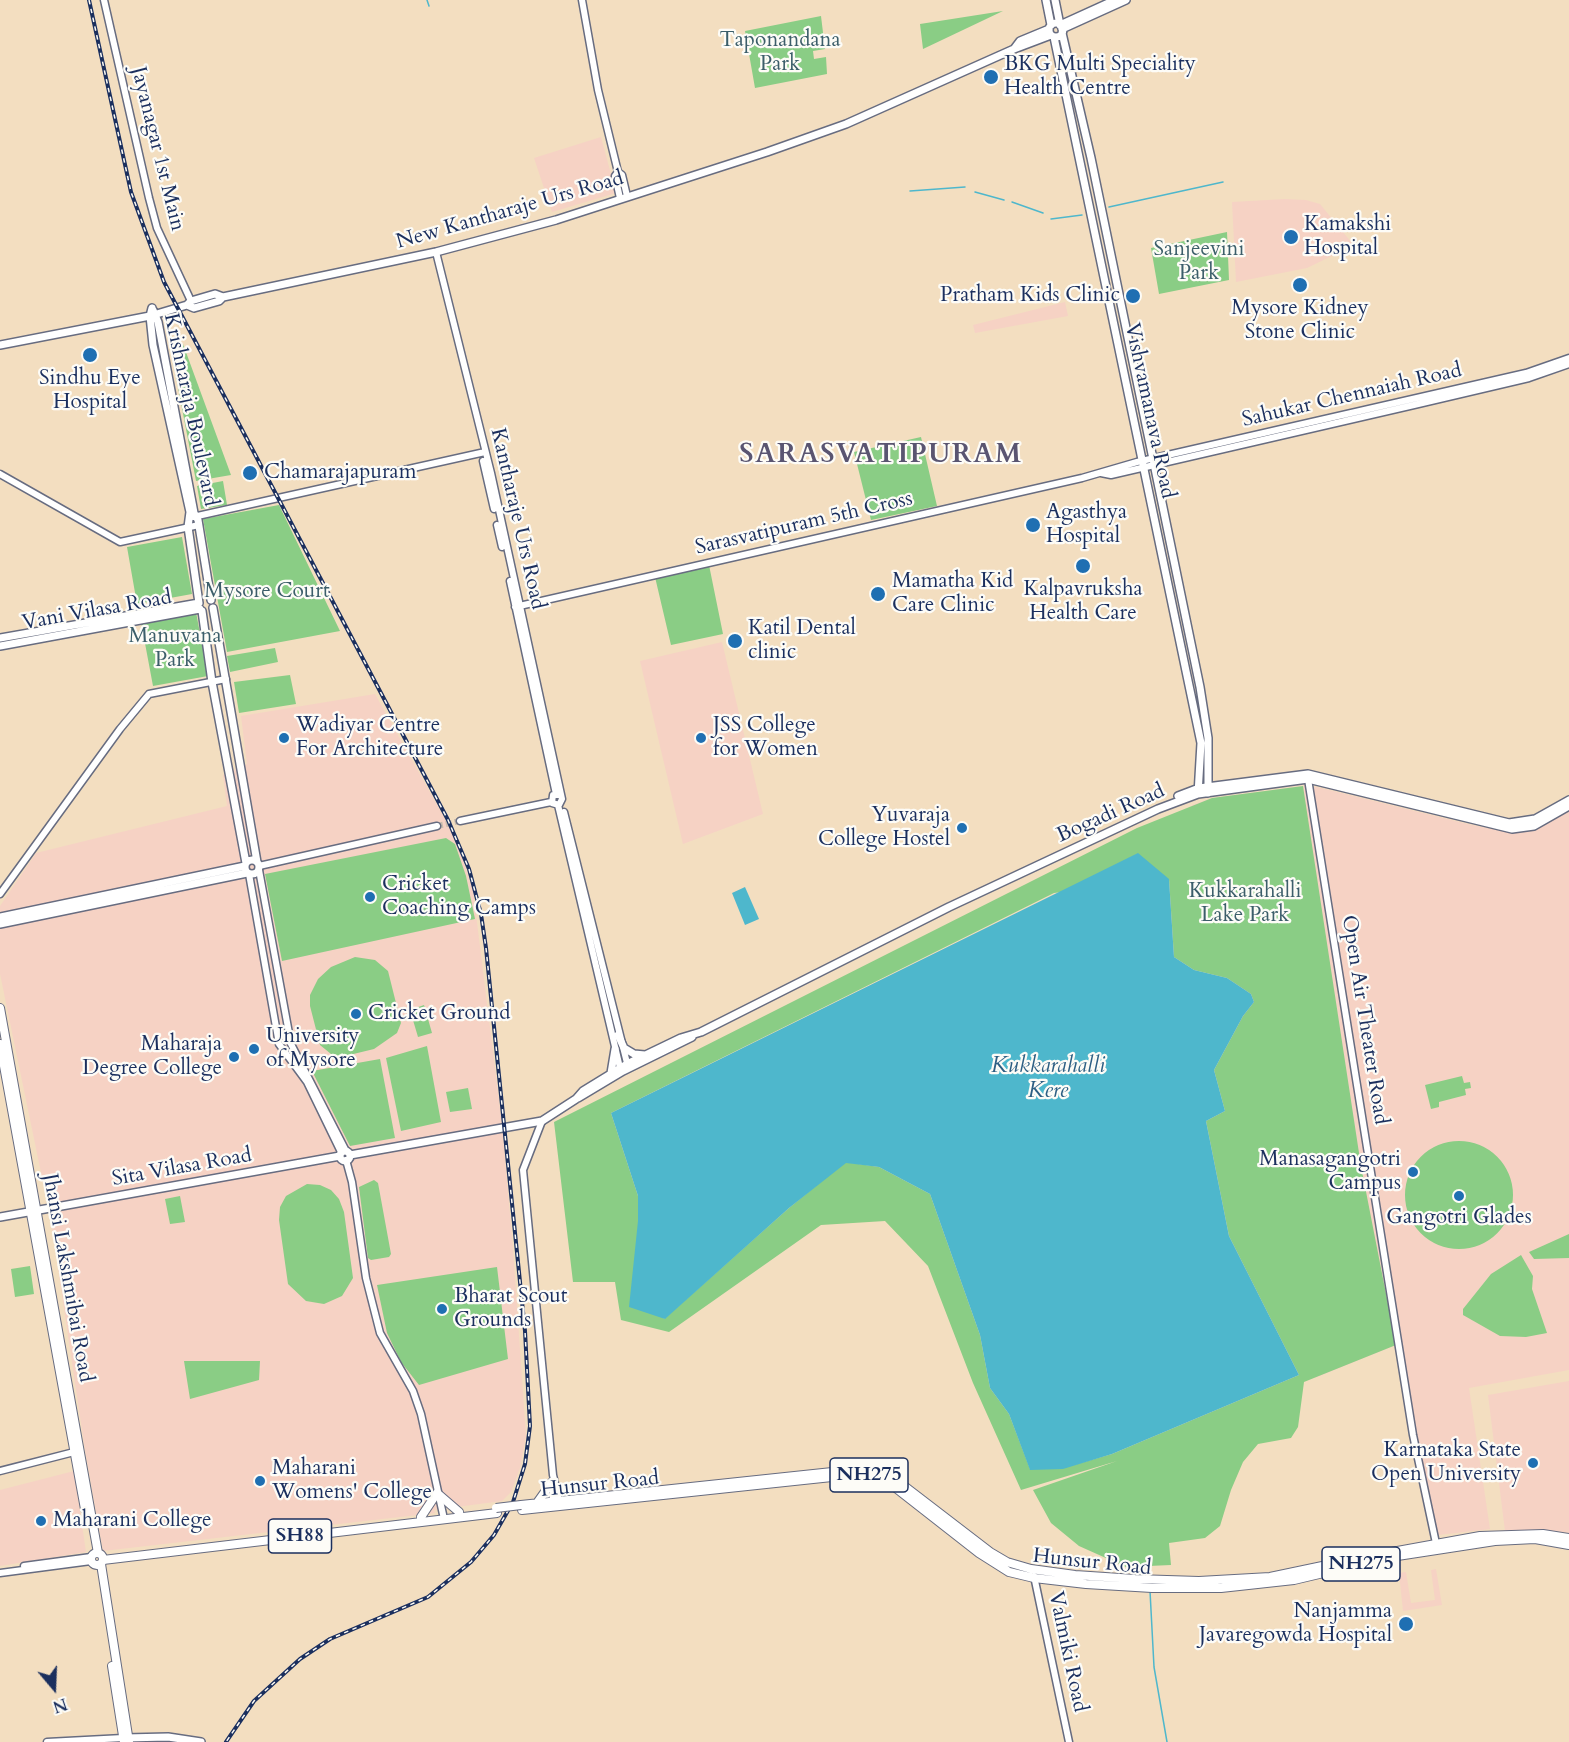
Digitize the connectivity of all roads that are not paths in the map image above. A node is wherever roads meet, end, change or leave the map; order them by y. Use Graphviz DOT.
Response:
graph roads {
  1 [pos="104,0"];
  2 [pos="582,0"];
  3 [pos="1046,0"];
  4 [pos="1054,0"];
  5 [pos="1115,0"];
  6 [pos="1126,0"];
  7 [pos="1056,31"];
  8 [pos="623,197"];
  9 [pos="434,253"];
  10 [pos="189,303"];
  11 [pos="153,315"];
  12 [pos="0,345"];
  13 [pos="1569,358"];
  14 [pos="1569,364"];
  15 [pos="484,452"];
  16 [pos="1154,462"];
  17 [pos="1142,465"];
  18 [pos="0,474"];
  19 [pos="192,517"];
  20 [pos="199,525"];
  21 [pos="188,527"];
  22 [pos="212,604"];
  23 [pos="518,607"];
  24 [pos="201,608"];
  25 [pos="0,638"];
  26 [pos="0,646"];
  27 [pos="226,679"];
  28 [pos="212,682"];
  29 [pos="1308,779"];
  30 [pos="1208,790"];
  31 [pos="1198,791"];
  32 [pos="557,800"];
  33 [pos="1569,800"];
  34 [pos="1569,806"];
  35 [pos="460,821"];
  36 [pos="437,826"];
  37 [pos="258,866"];
  38 [pos="247,869"];
  39 [pos="0,894"];
  40 [pos="0,917"];
  41 [pos="0,924"];
  42 [pos="600,971"];
  43 [pos="0,1008"];
  44 [pos="618,1035"];
  45 [pos="694,1035"];
  46 [pos="0,1044"];
  47 [pos="615,1049"];
  48 [pos="645,1055"];
  49 [pos="624,1068"];
  50 [pos="611,1073"];
  51 [pos="576,1099"];
  52 [pos="542,1121"];
  53 [pos="345,1155"];
  54 [pos="34,1211"];
  55 [pos="0,1217"];
  56 [pos="76,1452"];
  57 [pos="0,1471"];
  58 [pos="552,1478"];
  59 [pos="437,1493"];
  60 [pos="536,1504"];
  61 [pos="557,1504"];
  62 [pos="521,1508"];
  63 [pos="496,1510"];
  64 [pos="459,1512"];
  65 [pos="443,1516"];
  66 [pos="421,1517"];
  67 [pos="1569,1538"];
  68 [pos="1569,1545"];
  69 [pos="1437,1546"];
  70 [pos="97,1559"];
  71 [pos="0,1571"];
  72 [pos="1034,1573"];
  73 [pos="126,1740"];
  74 [pos="47,1742"];
  75 [pos="201,1742"];
  76 [pos="1069,1742"];
  1 -- 10 [label="street, Jayanagar 1st Main"];
  2 -- 8 [label="street"];
  3 -- 7 [label="main road, Vishvamanava Road"];
  4 -- 7 [label="main road, Vishvamanava Road"];
  5 -- 7 [label="main road, New Kantharaje Urs Road"];
  6 -- 7 [label="main road, New Kantharaje Urs Road"];
  7 -- 8 [label="main road, New Kantharaje Urs Road"];
  7 -- 16 [label="main road, Vishvamanava Road"];
  7 -- 17 [label="main road, Vishvamanava Road"];
  8 -- 9 [label="main road, New Kantharaje Urs Road"];
  9 -- 10 [label="main road, New Kantharaje Urs Road"];
  9 -- 15 [label="street, Kantharaje Urs Road"];
  10 -- 11 [label="main road, New Kantharaje Urs Road"];
  11 -- 12 [label="main road, New Kantharaje Urs Road"];
  11 -- 19 [label="main road, Krishnaraja Boulevard"];
  13 -- 16 [label="street, Sahukar Chennaiah Road"];
  14 -- 16 [label="street, Sahukar Chennaiah Road"];
  15 -- 19 [label="street"];
  15 -- 23 [label="street, Kantharaje Urs Road"];
  16 -- 17 [label="street, Sahukar Chennaiah Road"];
  16 -- 30 [label="main road, Vishvamanava Road"];
  17 -- 23 [label="street, Sarasvatipuram 5th Cross"];
  17 -- 31 [label="main road, Vishvamanava Road"];
  18 -- 21 [label="street"];
  19 -- 20 [label="main road, Krishnaraja Boulevard"];
  19 -- 21 [label="main road, Krishnaraja Boulevard"];
  20 -- 21 [label="street"];
  20 -- 22 [label="main road, Krishnaraja Boulevard"];
  21 -- 24 [label="main road, Krishnaraja Boulevard"];
  22 -- 24 [label="main road"];
  22 -- 24 [label="main road"];
  22 -- 27 [label="main road, Krishnaraja Boulevard"];
  23 -- 32 [label="street, Kantharaje Urs Road"];
  24 -- 25 [label="main road, Vani Vilasa Road"];
  24 -- 26 [label="main road, Vani Vilasa Road"];
  24 -- 28 [label="main road, Krishnaraja Boulevard"];
  27 -- 28 [label="street"];
  27 -- 37 [label="main road, Krishnaraja Boulevard"];
  28 -- 38 [label="main road, Krishnaraja Boulevard"];
  28 -- 39 [label="street"];
  29 -- 30 [label="main road, Bogadi Road"];
  29 -- 34 [label="main road, Bogadi Road"];
  29 -- 69 [label="street, Open Air Theater Road"];
  30 -- 31 [label="main road, Bogadi Road"];
  30 -- 33 [label="main road"];
  31 -- 45 [label="main road, Bogadi Road"];
  32 -- 35 [label="street"];
  32 -- 42 [label="street, Kantharaje Urs Road"];
  36 -- 37 [label="street"];
  37 -- 38 [label="main road"];
  37 -- 38 [label="main road"];
  37 -- 53 [label="street, Krishnaraja Boulevard"];
  38 -- 40 [label="main road"];
  38 -- 41 [label="main road"];
  38 -- 53 [label="street, Krishnaraja Boulevard"];
  42 -- 44 [label="street, Kantharaje Urs Road"];
  42 -- 47 [label="street, Kantharaje Urs Road"];
  43 -- 54 [label="main road, Jhansi Lakshmibai Road"];
  44 -- 48 [label="main road"];
  44 -- 49 [label="street, Kantharaje Urs Road"];
  45 -- 48 [label="main road, Bogadi Road"];
  45 -- 49 [label="main road, Bogadi Road"];
  46 -- 54 [label="main road, Jhansi Lakshmibai Road"];
  47 -- 49 [label="street, Kantharaje Urs Road"];
  47 -- 50 [label="main road"];
  48 -- 49 [label="main road, Bogadi Road"];
  49 -- 50 [label="main road, Bogadi Road"];
  49 -- 51 [label="main road, Bogadi Road"];
  50 -- 51 [label="main road, Bogadi Road"];
  51 -- 52 [label="main road, Bogadi Road"];
  52 -- 53 [label="main road, Sita Vilasa Road"];
  52 -- 58 [label="street"];
  53 -- 54 [label="main road, Sita Vilasa Road"];
  53 -- 59 [label="street"];
  54 -- 55 [label="main road, Sita Vilasa Road"];
  54 -- 56 [label="main road, Jhansi Lakshmibai Road"];
  56 -- 57 [label="street"];
  56 -- 70 [label="main road, Jhansi Lakshmibai Road"];
  58 -- 60 [label="main road"];
  58 -- 61 [label="street"];
  59 -- 64 [label="main road"];
  59 -- 65 [label="street"];
  59 -- 66 [label="main road"];
  60 -- 61 [label="main road"];
  60 -- 62 [label="main road"];
  61 -- 62 [label="main road, Hunsur Road / SH88"];
  61 -- 72 [label="main road, Hunsur Road / NH275"];
  62 -- 63 [label="main road, Hunsur Road / SH88"];
  63 -- 64 [label="main road, Hunsur Road"];
  63 -- 65 [label="main road, SH88"];
  64 -- 65 [label="main road, Hunsur Road"];
  65 -- 66 [label="main road, Hunsur Road"];
  65 -- 70 [label="main road, SH88"];
  66 -- 70 [label="main road, Hunsur Road"];
  67 -- 69 [label="main road"];
  68 -- 69 [label="main road"];
  69 -- 72 [label="main road, Hunsur Road"];
  70 -- 71 [label="street"];
  70 -- 73 [label="main road, Jhansi Lakshmibai Road"];
  72 -- 76 [label="street, Valmiki Road"];
  73 -- 74 [label="street"];
  73 -- 75 [label="main road"];
}
